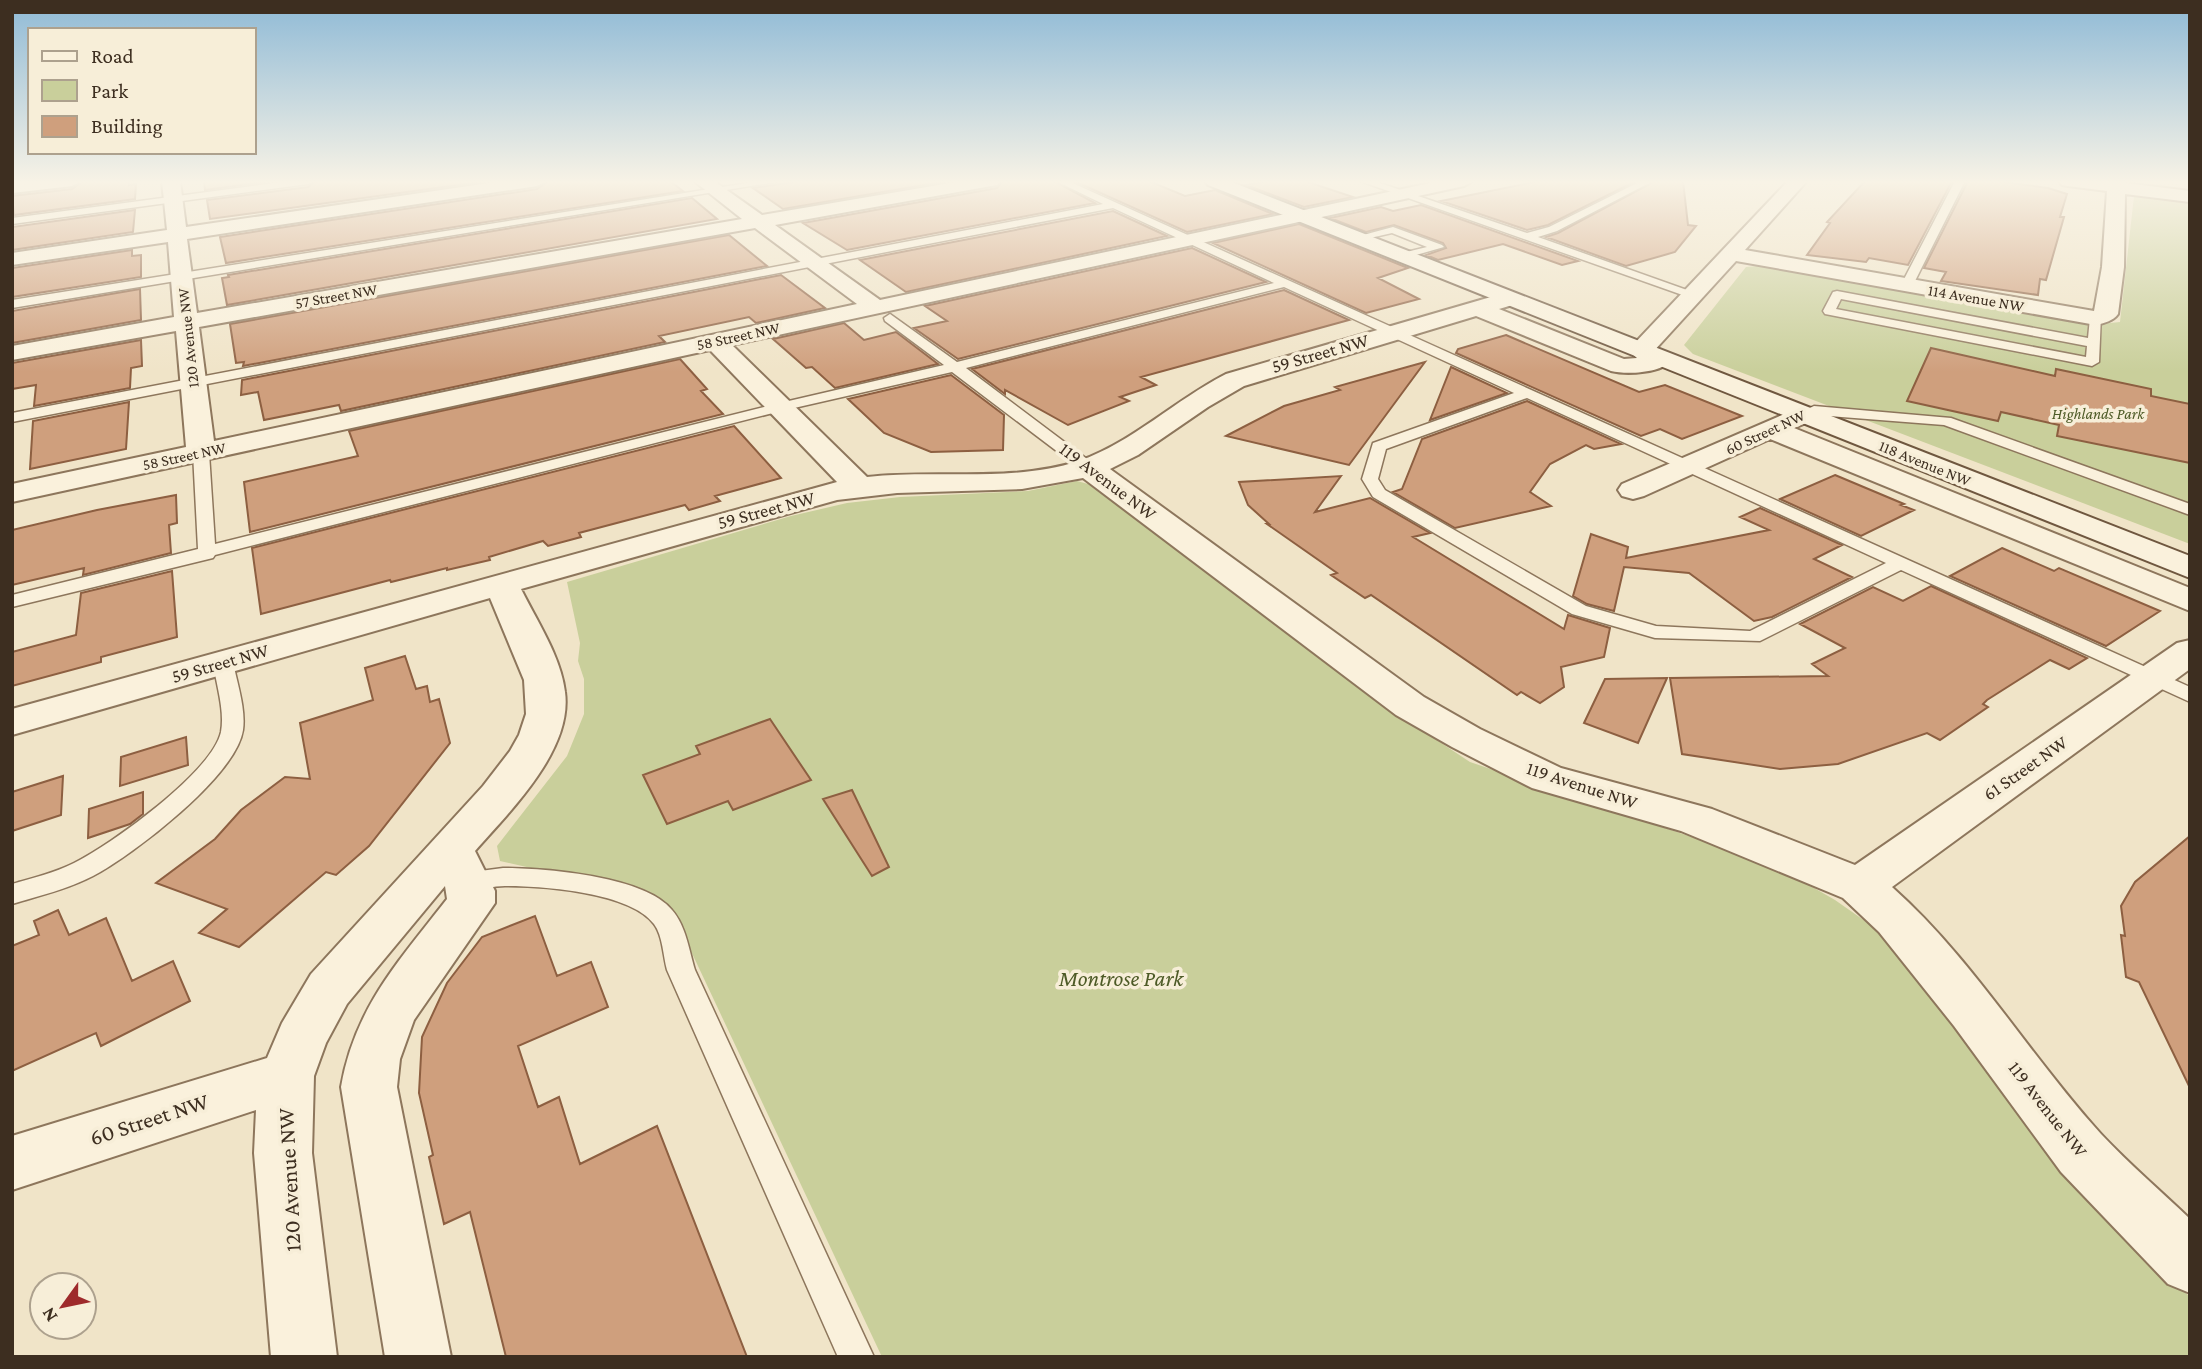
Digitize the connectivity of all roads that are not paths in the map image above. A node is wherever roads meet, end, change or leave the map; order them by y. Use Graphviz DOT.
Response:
graph roads {
  1 [pos="105,245"];
  2 [pos="178,245"];
  3 [pos="364,245"];
  4 [pos="629,245"];
  5 [pos="791,245"];
  6 [pos="900,245"];
  7 [pos="1165,245"];
  8 [pos="1203,245"];
  9 [pos="1374,245"];
  10 [pos="1432,245"];
  11 [pos="1550,245"];
  12 [pos="1740,245"];
  13 [pos="1927,245"];
  14 [pos="2114,245"];
  15 [pos="1732,254"];
  16 [pos="1402,256"];
  17 [pos="12,259"];
  18 [pos="813,261"];
  19 [pos="181,276"];
  20 [pos="1287,284"];
  21 [pos="1907,285"];
  22 [pos="1695,295"];
  23 [pos="1508,299"];
  24 [pos="12,303"];
  25 [pos="1477,308"];
  26 [pos="883,312"];
  27 [pos="2096,318"];
  28 [pos="186,323"];
  29 [pos="1392,332"];
  30 [pos="715,342"];
  31 [pos="2094,343"];
  32 [pos="12,353"];
  33 [pos="1650,355"];
  34 [pos="955,367"];
  35 [pos="193,382"];
  36 [pos="1528,393"];
  37 [pos="780,407"];
  38 [pos="1801,415"];
  39 [pos="12,418"];
  40 [pos="1773,430"];
  41 [pos="201,453"];
  42 [pos="1688,467"];
  43 [pos="1089,468"];
  44 [pos="860,488"];
  45 [pos="1633,490"];
  46 [pos="12,494"];
  47 [pos="2190,510"];
  48 [pos="207,554"];
  49 [pos="1901,563"];
  50 [pos="2190,568"];
  51 [pos="501,584"];
  52 [pos="12,601"];
  53 [pos="2190,601"];
  54 [pos="2190,651"];
  55 [pos="223,663"];
  56 [pos="2152,678"];
  57 [pos="2190,695"];
  58 [pos="12,722"];
  59 [pos="459,865"];
  60 [pos="1860,886"];
  61 [pos="12,894"];
  62 [pos="287,1076"];
  63 [pos="12,1163"];
  64 [pos="2190,1262"];
  65 [pos="304,1357"];
  66 [pos="418,1357"];
  67 [pos="856,1357"];
  1 -- 17 [label="street"];
  2 -- 19 [label="street, 120 Avenue NW"];
  3 -- 19 [label="lane"];
  4 -- 28 [label="street, 57 Street NW"];
  5 -- 18 [label="street, 119 Avenue NW"];
  6 -- 18 [label="lane"];
  7 -- 26 [label="street, 58 Street NW"];
  8 -- 20 [label="lane"];
  9 -- 16 [label="street, 118 Avenue NW"];
  10 -- 16 [label="lane"];
  11 -- 22 [label="lane"];
  12 -- 15 [label="street"];
  13 -- 21 [label="lane"];
  14 -- 27 [label="street"];
  15 -- 21 [label="street, 114 Avenue NW"];
  15 -- 22 [label="street"];
  16 -- 23 [label="street, 118 Avenue NW"];
  18 -- 26 [label="street, 119 Avenue NW"];
  18 -- 35 [label="lane"];
  19 -- 24 [label="lane"];
  19 -- 28 [label="street, 120 Avenue NW"];
  20 -- 29 [label="lane"];
  20 -- 34 [label="lane"];
  21 -- 27 [label="street, 114 Avenue NW"];
  22 -- 33 [label="street"];
  23 -- 25 [label="street, 59 Street NW"];
  23 -- 33 [label="street, 118 Avenue NW"];
  25 -- 29 [label="street, 59 Street NW"];
  25 -- 33 [label="street"];
  26 -- 30 [label="street, 58 Street NW"];
  26 -- 34 [label="lane, 119 Avenue NW"];
  27 -- 31 [label="lane"];
  28 -- 32 [label="street, 57 Street NW"];
  28 -- 35 [label="street, 120 Avenue NW"];
  29 -- 36 [label="lane"];
  29 -- 43 [label="street, 59 Street NW"];
  30 -- 37 [label="street"];
  30 -- 41 [label="street, 58 Street NW"];
  31 -- 31 [label="lane"];
  33 -- 38 [label="street, 118 Avenue NW"];
  34 -- 37 [label="lane"];
  34 -- 43 [label="lane, 119 Avenue NW"];
  35 -- 39 [label="lane"];
  35 -- 41 [label="street, 120 Avenue NW"];
  36 -- 42 [label="lane"];
  36 -- 49 [label="lane"];
  37 -- 44 [label="street"];
  37 -- 48 [label="lane"];
  38 -- 40 [label="street, 60 Street NW"];
  38 -- 47 [label="lane, 60 Street NW"];
  38 -- 50 [label="street, 118 Avenue NW"];
  40 -- 42 [label="street, 60 Street NW"];
  40 -- 53 [label="street, 118 Avenue NW"];
  41 -- 46 [label="street, 58 Street NW"];
  41 -- 48 [label="lane"];
  42 -- 45 [label="street, 60 Street NW"];
  42 -- 49 [label="lane"];
  43 -- 44 [label="street, 59 Street NW"];
  43 -- 60 [label="street, 119 Avenue NW"];
  44 -- 51 [label="street, 59 Street NW"];
  48 -- 52 [label="lane"];
  49 -- 56 [label="lane"];
  51 -- 55 [label="street, 59 Street NW"];
  51 -- 59 [label="street, 120 Avenue NW"];
  54 -- 56 [label="street, 61 Street NW"];
  55 -- 58 [label="street, 59 Street NW"];
  55 -- 61 [label="lane"];
  56 -- 57 [label="lane"];
  56 -- 60 [label="street, 61 Street NW"];
  59 -- 62 [label="street, 120 Avenue NW"];
  59 -- 66 [label="street"];
  59 -- 67 [label="lane"];
  60 -- 64 [label="street, 119 Avenue NW"];
  62 -- 63 [label="street, 60 Street NW"];
  62 -- 65 [label="street, 120 Avenue NW"];
}
